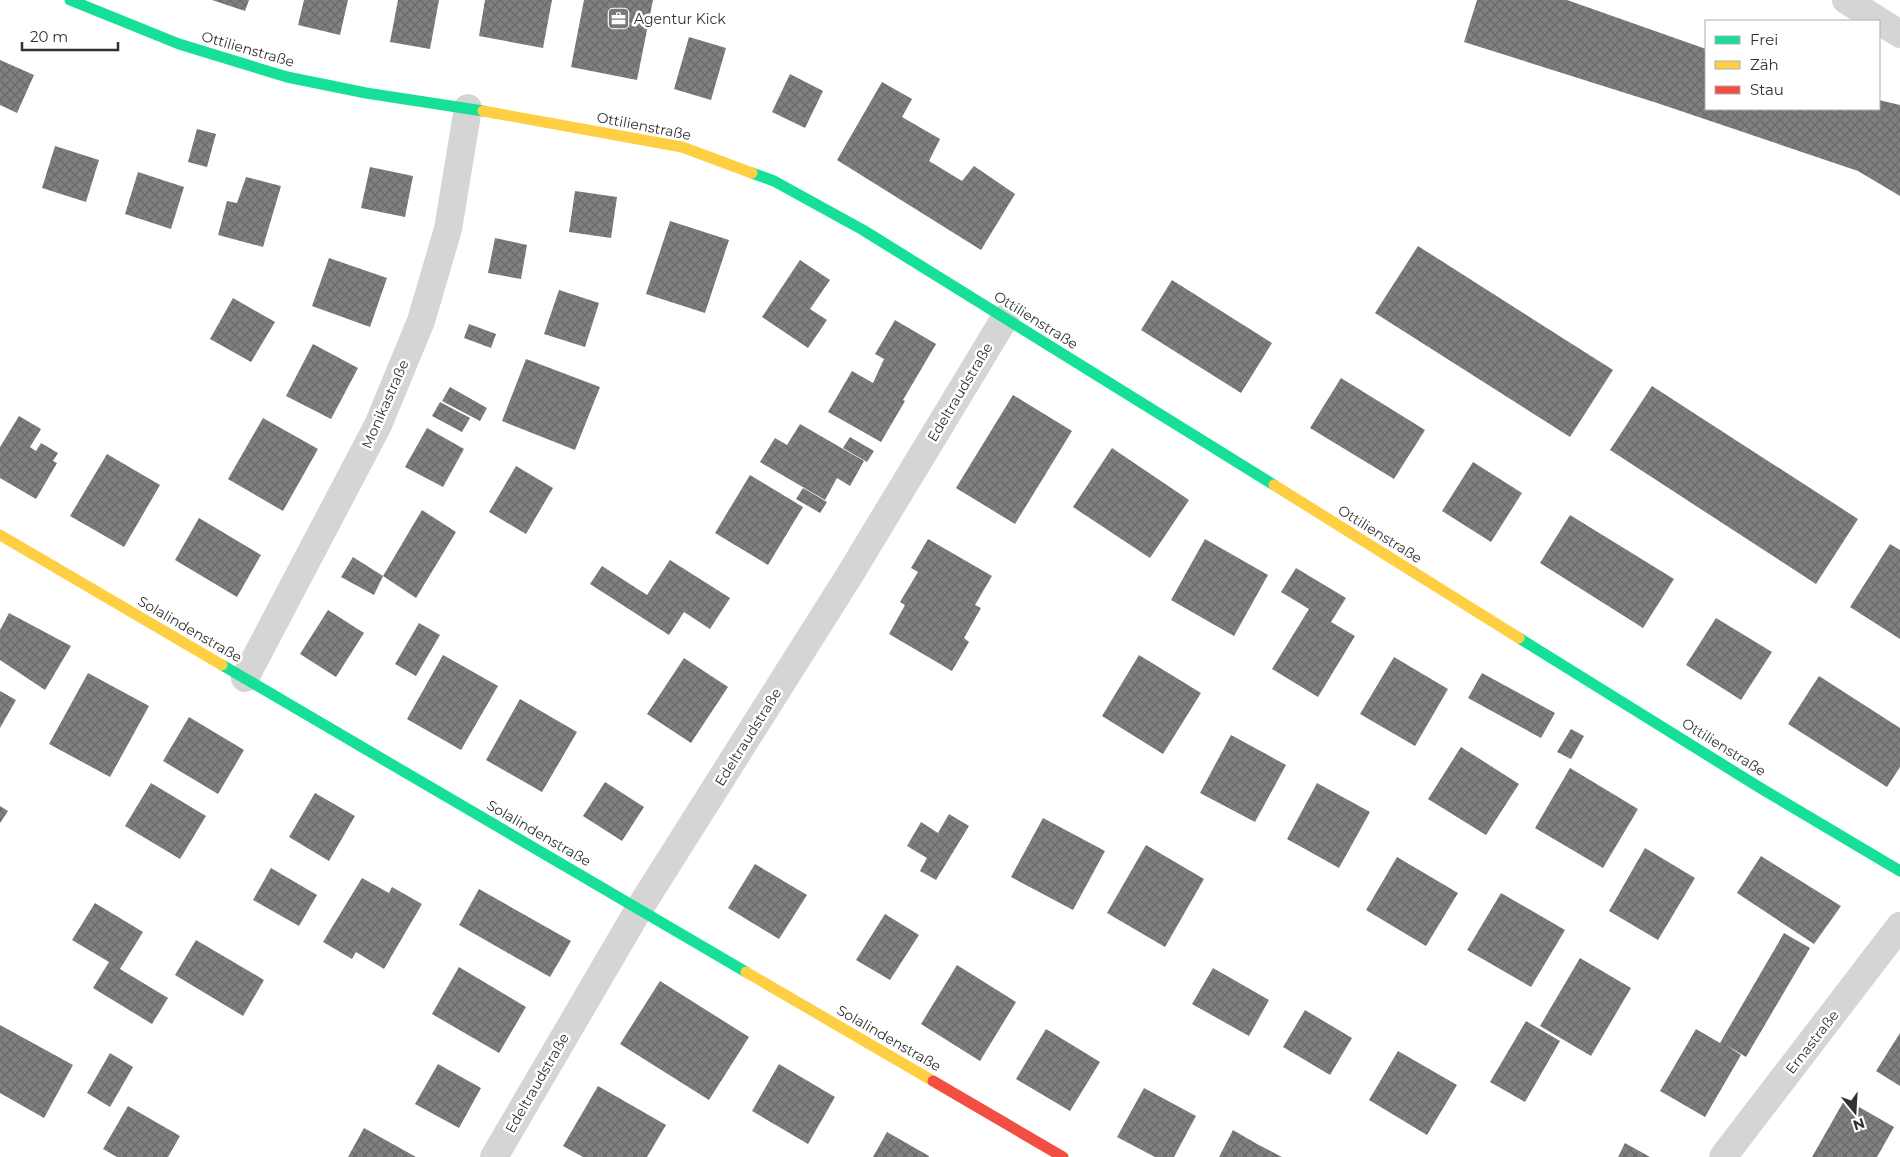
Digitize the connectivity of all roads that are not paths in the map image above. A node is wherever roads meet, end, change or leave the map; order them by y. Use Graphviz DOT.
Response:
graph roads {
  1 [pos="70,0"];
  2 [pos="1846,0"];
  3 [pos="1878,20"];
  4 [pos="1880,21"];
  5 [pos="1900,34"];
  6 [pos="468,108"];
  7 [pos="1005,318"];
  8 [pos="0,535"];
  9 [pos="245,678"];
  10 [pos="1900,871"];
  11 [pos="639,909"];
  12 [pos="1900,926"];
  13 [pos="494,1157"];
  14 [pos="1063,1157"];
  15 [pos="1723,1157"];
  1 -- 6 [label="street, Ottilienstraße"];
  2 -- 3 [label="street"];
  4 -- 5 [label="street"];
  6 -- 7 [label="street, Ottilienstraße"];
  6 -- 9 [label="street, Monikastraße"];
  7 -- 10 [label="street, Ottilienstraße"];
  7 -- 11 [label="street, Edeltraudstraße"];
  8 -- 9 [label="street, Solalindenstraße"];
  9 -- 11 [label="street, Solalindenstraße"];
  11 -- 13 [label="street, Edeltraudstraße"];
  11 -- 14 [label="street, Solalindenstraße"];
  12 -- 15 [label="street, Ernastraße"];
}
